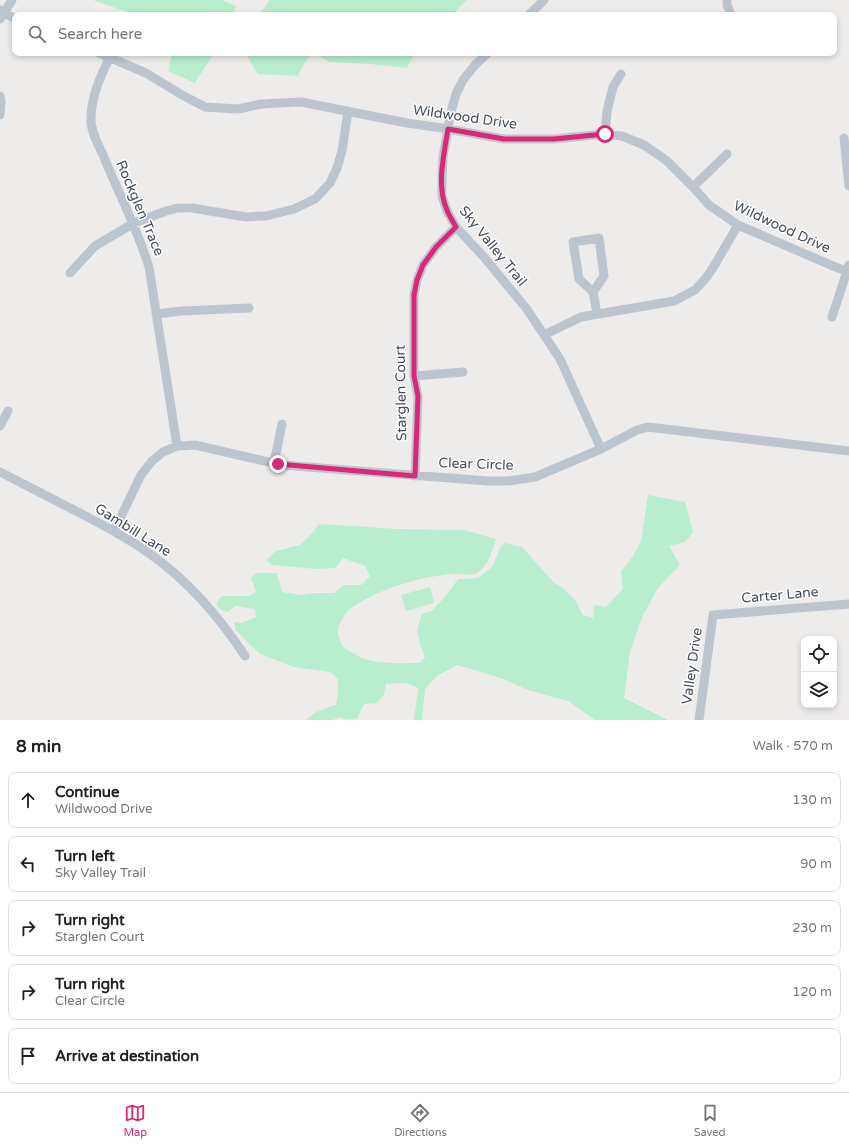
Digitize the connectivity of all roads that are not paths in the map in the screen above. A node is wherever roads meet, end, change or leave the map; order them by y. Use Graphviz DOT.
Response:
graph roads {
  1 [pos="12,0"];
  2 [pos="544,0"];
  3 [pos="727,0"];
  4 [pos="532,12"];
  5 [pos="730,12"];
  6 [pos="1,14"];
  7 [pos="12,18"];
  8 [pos="485,56"];
  9 [pos="110,57"];
  10 [pos="621,74"];
  11 [pos="0,96"];
  12 [pos="348,111"];
  13 [pos="0,115"];
  14 [pos="448,129"];
  15 [pos="605,134"];
  16 [pos="844,138"];
  17 [pos="727,154"];
  18 [pos="849,186"];
  19 [pos="693,187"];
  20 [pos="134,223"];
  21 [pos="738,225"];
  22 [pos="456,227"];
  23 [pos="848,269"];
  24 [pos="70,274"];
  25 [pos="593,292"];
  26 [pos="249,308"];
  27 [pos="156,314"];
  28 [pos="597,314"];
  29 [pos="832,317"];
  30 [pos="544,335"];
  31 [pos="463,372"];
  32 [pos="414,376"];
  33 [pos="8,411"];
  34 [pos="282,424"];
  35 [pos="0,426"];
  36 [pos="177,446"];
  37 [pos="601,449"];
  38 [pos="849,450"];
  39 [pos="274,463"];
  40 [pos="0,472"];
  41 [pos="415,476"];
  42 [pos="114,531"];
  43 [pos="849,604"];
  44 [pos="713,615"];
  45 [pos="245,656"];
  46 [pos="698,720"];
  1 -- 6 [label="street"];
  2 -- 4 [label="street"];
  3 -- 5 [label="street"];
  6 -- 7 [label="street"];
  8 -- 14 [label="street, Sky Valley Trail"];
  9 -- 12 [label="street, Wildwood Drive"];
  9 -- 20 [label="street, Rockglen Trace"];
  10 -- 15 [label="street"];
  11 -- 13 [label="street"];
  12 -- 14 [label="street, Wildwood Drive"];
  12 -- 20 [label="street"];
  14 -- 15 [label="street, Wildwood Drive"];
  14 -- 22 [label="street, Sky Valley Trail"];
  15 -- 19 [label="street, Wildwood Drive"];
  16 -- 18 [label="street"];
  17 -- 19 [label="street"];
  19 -- 21 [label="street, Wildwood Drive"];
  20 -- 24 [label="street"];
  20 -- 27 [label="street, Rockglen Trace"];
  21 -- 23 [label="street, Wildwood Drive"];
  21 -- 28 [label="street"];
  22 -- 30 [label="street, Sky Valley Trail"];
  22 -- 32 [label="street, Starglen Court"];
  23 -- 29 [label="street"];
  25 -- 25 [label="street"];
  25 -- 28 [label="street"];
  26 -- 27 [label="street"];
  27 -- 36 [label="street, Rockglen Trace"];
  28 -- 30 [label="street"];
  30 -- 37 [label="street, Sky Valley Trail"];
  31 -- 32 [label="street"];
  32 -- 41 [label="street, Starglen Court"];
  33 -- 35 [label="street"];
  34 -- 39 [label="street"];
  36 -- 39 [label="street, Clear Circle"];
  36 -- 42 [label="street, Clear Circle"];
  37 -- 38 [label="street, Clear Circle"];
  37 -- 41 [label="street, Clear Circle"];
  39 -- 41 [label="street, Clear Circle"];
  40 -- 42 [label="street, Gambill Lane"];
  42 -- 45 [label="street, Gambill Lane"];
  43 -- 44 [label="street, Carter Lane"];
  44 -- 46 [label="street, Valley Drive"];
}
